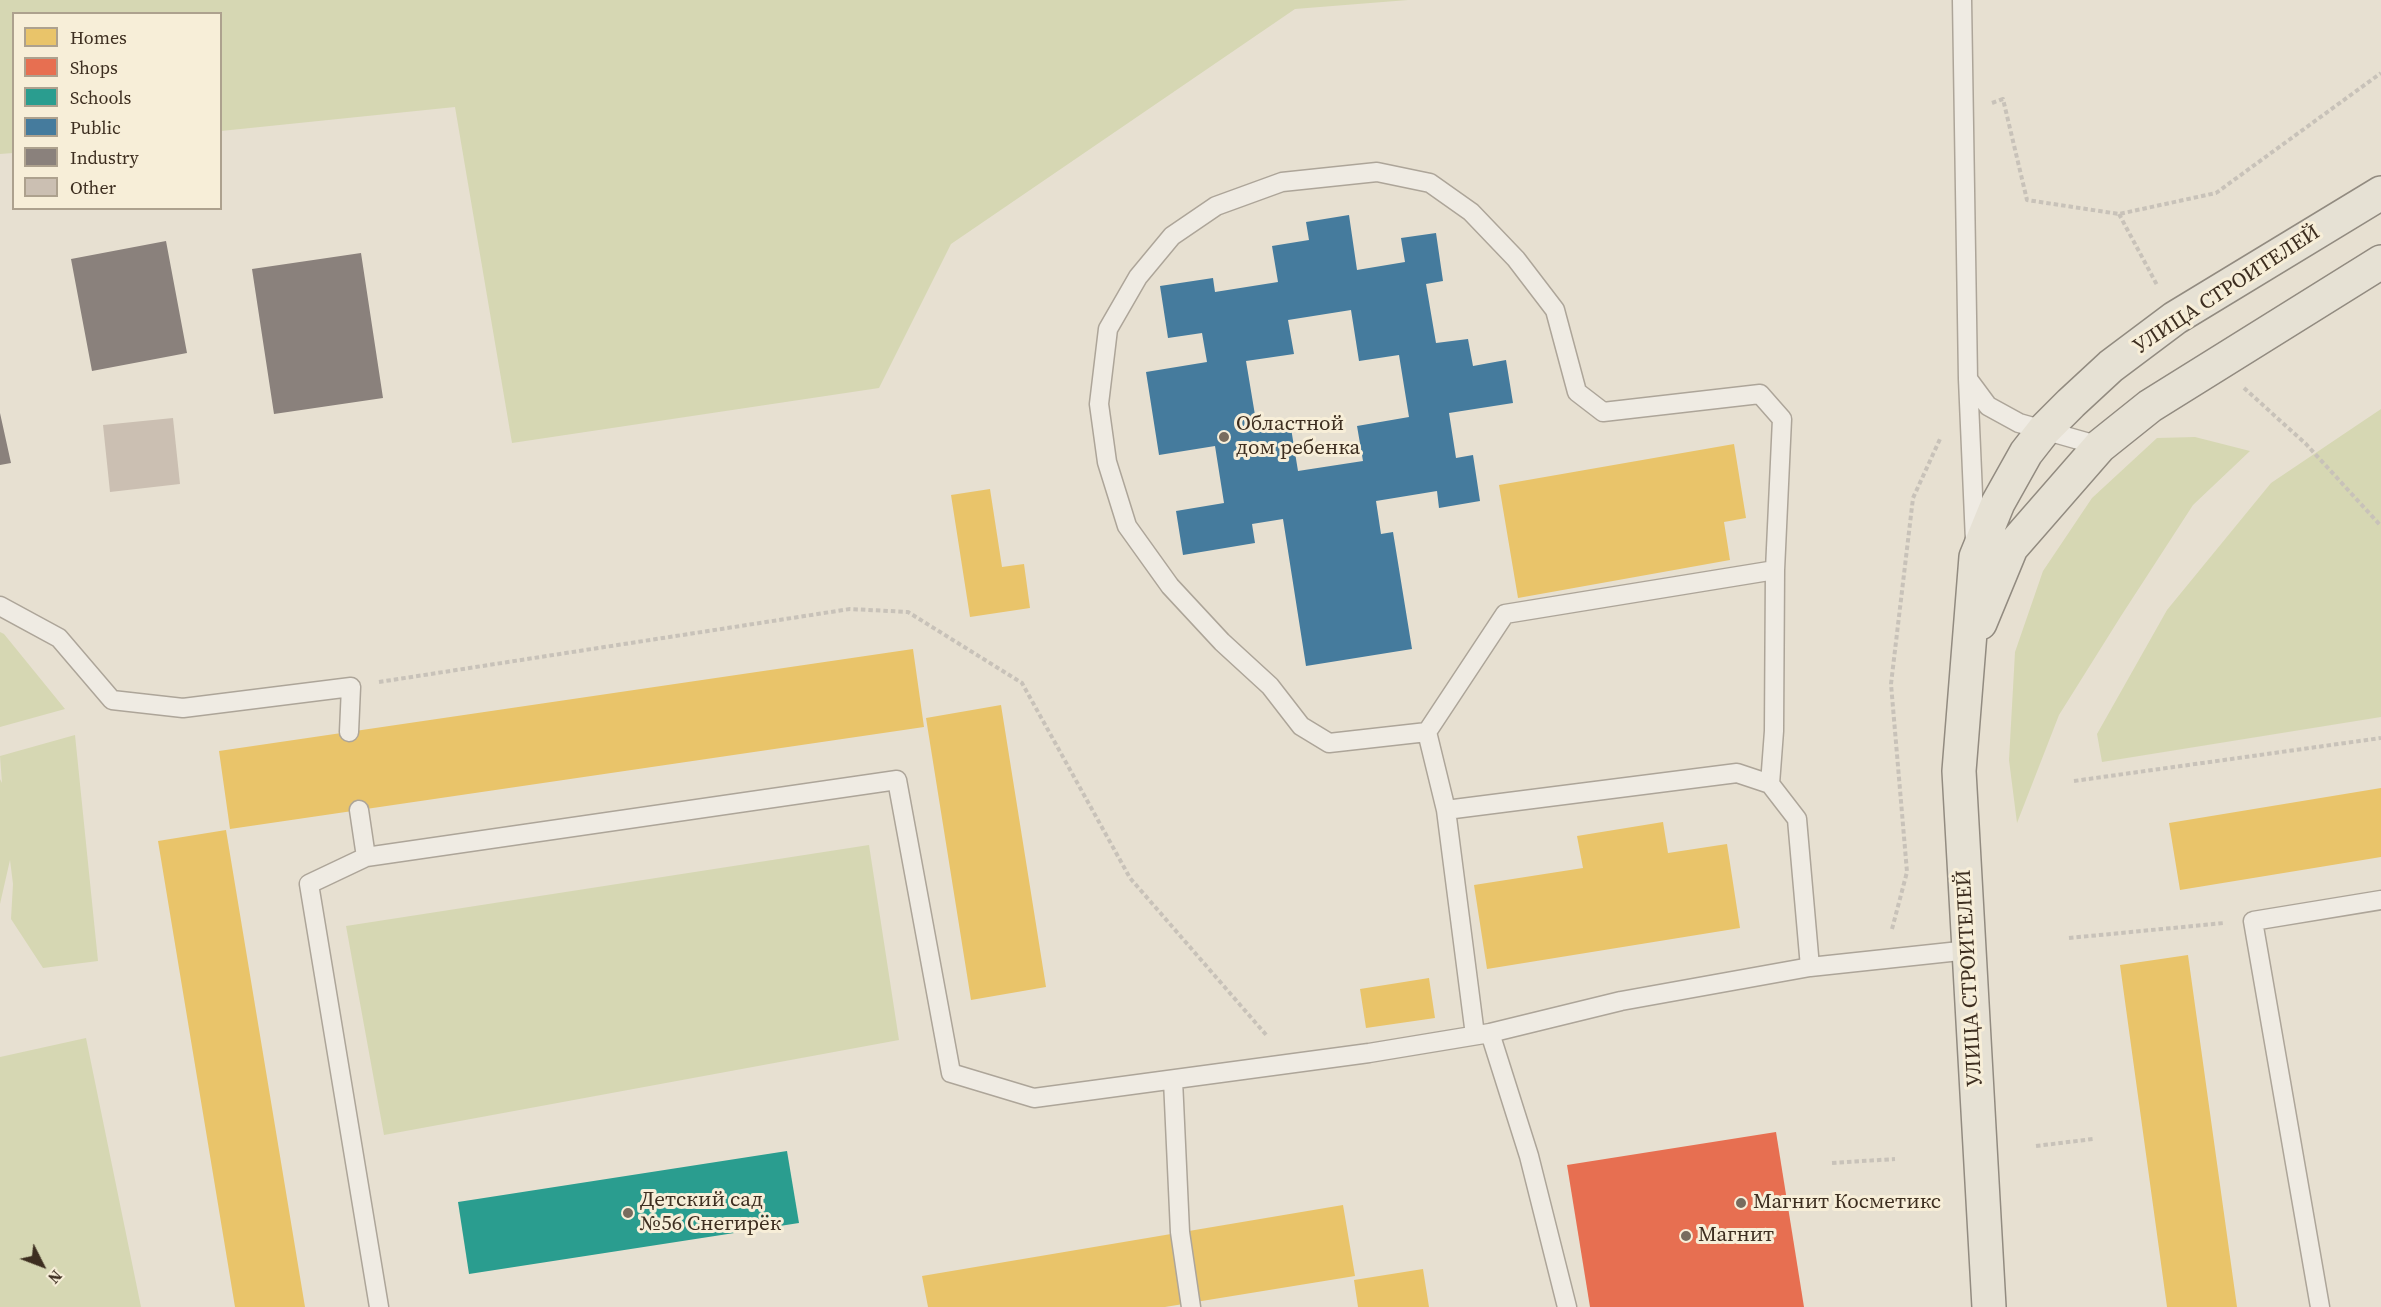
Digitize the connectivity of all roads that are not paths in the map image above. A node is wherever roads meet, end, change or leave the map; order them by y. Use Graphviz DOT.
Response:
graph roads {
  1 [pos="1962,0"];
  2 [pos="2381,193"];
  3 [pos="2381,262"];
  4 [pos="1968,379"];
  5 [pos="2044,430"];
  6 [pos="2100,446"];
  7 [pos="1976,557"];
  8 [pos="1775,570"];
  9 [pos="0,606"];
  10 [pos="1969,650"];
  11 [pos="350,732"];
  12 [pos="1427,732"];
  13 [pos="1770,784"];
  14 [pos="359,810"];
  15 [pos="1446,810"];
  16 [pos="366,856"];
  17 [pos="2381,900"];
  18 [pos="1969,950"];
  19 [pos="1810,967"];
  20 [pos="1483,1034"];
  21 [pos="1173,1080"];
  22 [pos="379,1307"];
  23 [pos="1191,1307"];
  24 [pos="1567,1307"];
  25 [pos="1989,1307"];
  26 [pos="2320,1307"];
  1 -- 4 [label="lane"];
  2 -- 5 [label="main road, УЛИЦА СТРОИТЕЛЕЙ"];
  3 -- 6 [label="main road, УЛИЦА СТРОИТЕЛЕЙ"];
  4 -- 5 [label="lane"];
  4 -- 7 [label="lane"];
  5 -- 6 [label="lane"];
  5 -- 7 [label="main road, УЛИЦА СТРОИТЕЛЕЙ"];
  6 -- 10 [label="main road, УЛИЦА СТРОИТЕЛЕЙ"];
  7 -- 10 [label="main road, УЛИЦА СТРОИТЕЛЕЙ"];
  8 -- 12 [label="lane"];
  8 -- 12 [label="lane"];
  8 -- 13 [label="lane"];
  9 -- 11 [label="lane"];
  10 -- 18 [label="main road, УЛИЦА СТРОИТЕЛЕЙ"];
  12 -- 15 [label="lane"];
  13 -- 15 [label="lane"];
  13 -- 19 [label="lane"];
  14 -- 16 [label="lane"];
  15 -- 20 [label="lane"];
  16 -- 21 [label="lane"];
  16 -- 22 [label="lane"];
  17 -- 26 [label="lane"];
  18 -- 19 [label="lane"];
  18 -- 25 [label="main road, УЛИЦА СТРОИТЕЛЕЙ"];
  19 -- 20 [label="lane"];
  20 -- 21 [label="lane"];
  20 -- 24 [label="lane"];
  21 -- 23 [label="lane"];
}
